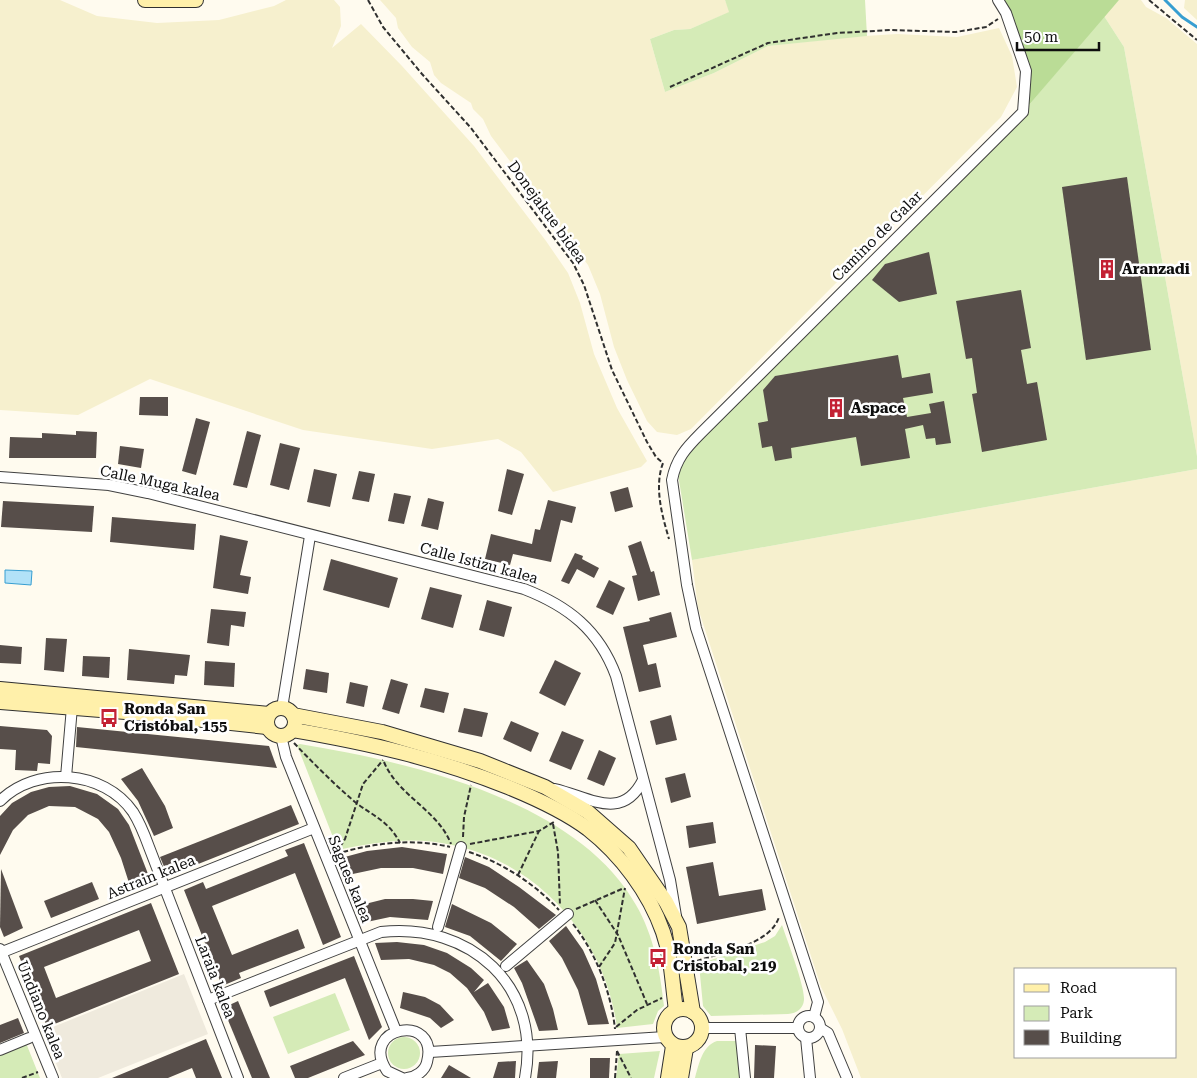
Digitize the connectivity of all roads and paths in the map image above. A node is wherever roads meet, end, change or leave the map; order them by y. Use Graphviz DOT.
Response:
graph roads {
  1 [pos="144,0"];
  2 [pos="196,0"];
  3 [pos="368,0"];
  4 [pos="998,0"];
  5 [pos="1149,0"];
  6 [pos="1006,13"];
  7 [pos="1197,40"];
  8 [pos="670,87"];
  9 [pos="663,463"];
  10 [pos="0,477"];
  11 [pos="310,536"];
  12 [pos="0,689"];
  13 [pos="0,702"];
  14 [pos="72,707"];
  15 [pos="288,712"];
  16 [pos="268,720"];
  17 [pos="289,736"];
  18 [pos="66,777"];
  19 [pos="643,780"];
  20 [pos="472,783"];
  21 [pos="545,787"];
  22 [pos="0,800"];
  23 [pos="357,803"];
  24 [pos="314,828"];
  25 [pos="539,831"];
  26 [pos="400,843"];
  27 [pos="461,848"];
  28 [pos="518,875"];
  29 [pos="165,887"];
  30 [pos="595,900"];
  31 [pos="780,914"];
  32 [pos="567,915"];
  33 [pos="438,927"];
  34 [pos="678,927"];
  35 [pos="618,935"];
  36 [pos="359,939"];
  37 [pos="0,952"];
  38 [pos="697,961"];
  39 [pos="506,966"];
  40 [pos="599,968"];
  41 [pos="666,997"];
  42 [pos="208,1000"];
  43 [pos="647,1004"];
  44 [pos="676,1010"];
  45 [pos="693,1012"];
  46 [pos="814,1017"];
  47 [pos="702,1028"];
  48 [pos="740,1028"];
  49 [pos="798,1028"];
  50 [pos="820,1028"];
  51 [pos="396,1031"];
  52 [pos="29,1038"];
  53 [pos="806,1038"];
  54 [pos="675,1043"];
  55 [pos="528,1046"];
  56 [pos="0,1050"];
  57 [pos="430,1052"];
  58 [pos="382,1063"];
  59 [pos="42,1070"];
  60 [pos="22,1078"];
  61 [pos="53,1078"];
  62 [pos="238,1078"];
  63 [pos="344,1078"];
  64 [pos="402,1078"];
  65 [pos="412,1078"];
  66 [pos="525,1078"];
  67 [pos="615,1078"];
  68 [pos="631,1078"];
  69 [pos="668,1078"];
  70 [pos="681,1078"];
  71 [pos="745,1078"];
  72 [pos="810,1078"];
  73 [pos="847,1078"];
  1 -- 2 [label="street"];
  3 -- 9 [label="path, Donejakue bidea"];
  4 -- 6 [label="street, Camino de Galar"];
  5 -- 7 [label="path"];
  6 -- 8 [label="path"];
  6 -- 46 [label="street, Camino de Galar"];
  10 -- 11 [label="street, Calle Muga kalea"];
  11 -- 15 [label="street"];
  11 -- 19 [label="street, Calle Istizu kalea"];
  12 -- 16 [label="street"];
  13 -- 14 [label="street"];
  14 -- 16 [label="street"];
  14 -- 18 [label="street"];
  15 -- 16 [label="street"];
  15 -- 17 [label="street"];
  15 -- 21 [label="street"];
  16 -- 17 [label="street"];
  17 -- 23 [label="path"];
  17 -- 24 [label="street, Sagues kalea"];
  17 -- 44 [label="street"];
  18 -- 22 [label="street, Laraia kalea"];
  18 -- 29 [label="street, Laraia kalea"];
  19 -- 21 [label="street"];
  19 -- 34 [label="street, Calle Istizu kalea"];
  20 -- 27 [label="path"];
  21 -- 34 [label="street"];
  23 -- 26 [label="path"];
  23 -- 26 [label="path"];
  23 -- 26 [label="path"];
  24 -- 29 [label="street, Astrain kalea"];
  24 -- 36 [label="street, Sagues kalea"];
  25 -- 27 [label="path"];
  25 -- 28 [label="path"];
  25 -- 28 [label="path"];
  27 -- 28 [label="path"];
  27 -- 33 [label="street"];
  29 -- 37 [label="street, Astrain kalea"];
  29 -- 42 [label="street, Laraia kalea"];
  30 -- 32 [label="path"];
  30 -- 35 [label="path"];
  30 -- 35 [label="path"];
  31 -- 38 [label="path"];
  32 -- 39 [label="street"];
  32 -- 40 [label="path"];
  34 -- 45 [label="street"];
  35 -- 40 [label="path"];
  35 -- 43 [label="path"];
  36 -- 42 [label="street"];
  36 -- 51 [label="street, Sagues kalea"];
  36 -- 55 [label="street"];
  37 -- 61 [label="street, Undiano kalea"];
  40 -- 43 [label="path"];
  41 -- 43 [label="path"];
  42 -- 62 [label="street, Laraia kalea"];
  44 -- 45 [label="street"];
  44 -- 54 [label="street"];
  45 -- 47 [label="street"];
  46 -- 49 [label="street"];
  46 -- 50 [label="street"];
  47 -- 48 [label="street"];
  47 -- 54 [label="street"];
  48 -- 49 [label="street"];
  48 -- 71 [label="street"];
  49 -- 53 [label="street"];
  50 -- 53 [label="street"];
  50 -- 73 [label="street"];
  51 -- 57 [label="street"];
  51 -- 58 [label="street"];
  52 -- 56 [label="street"];
  53 -- 72 [label="street"];
  54 -- 55 [label="street"];
  54 -- 69 [label="street"];
  54 -- 70 [label="street"];
  55 -- 57 [label="street"];
  55 -- 66 [label="street"];
  57 -- 65 [label="street"];
  58 -- 63 [label="street"];
  58 -- 64 [label="street"];
  59 -- 60 [label="path"];
  67 -- 68 [label="path"];
}
